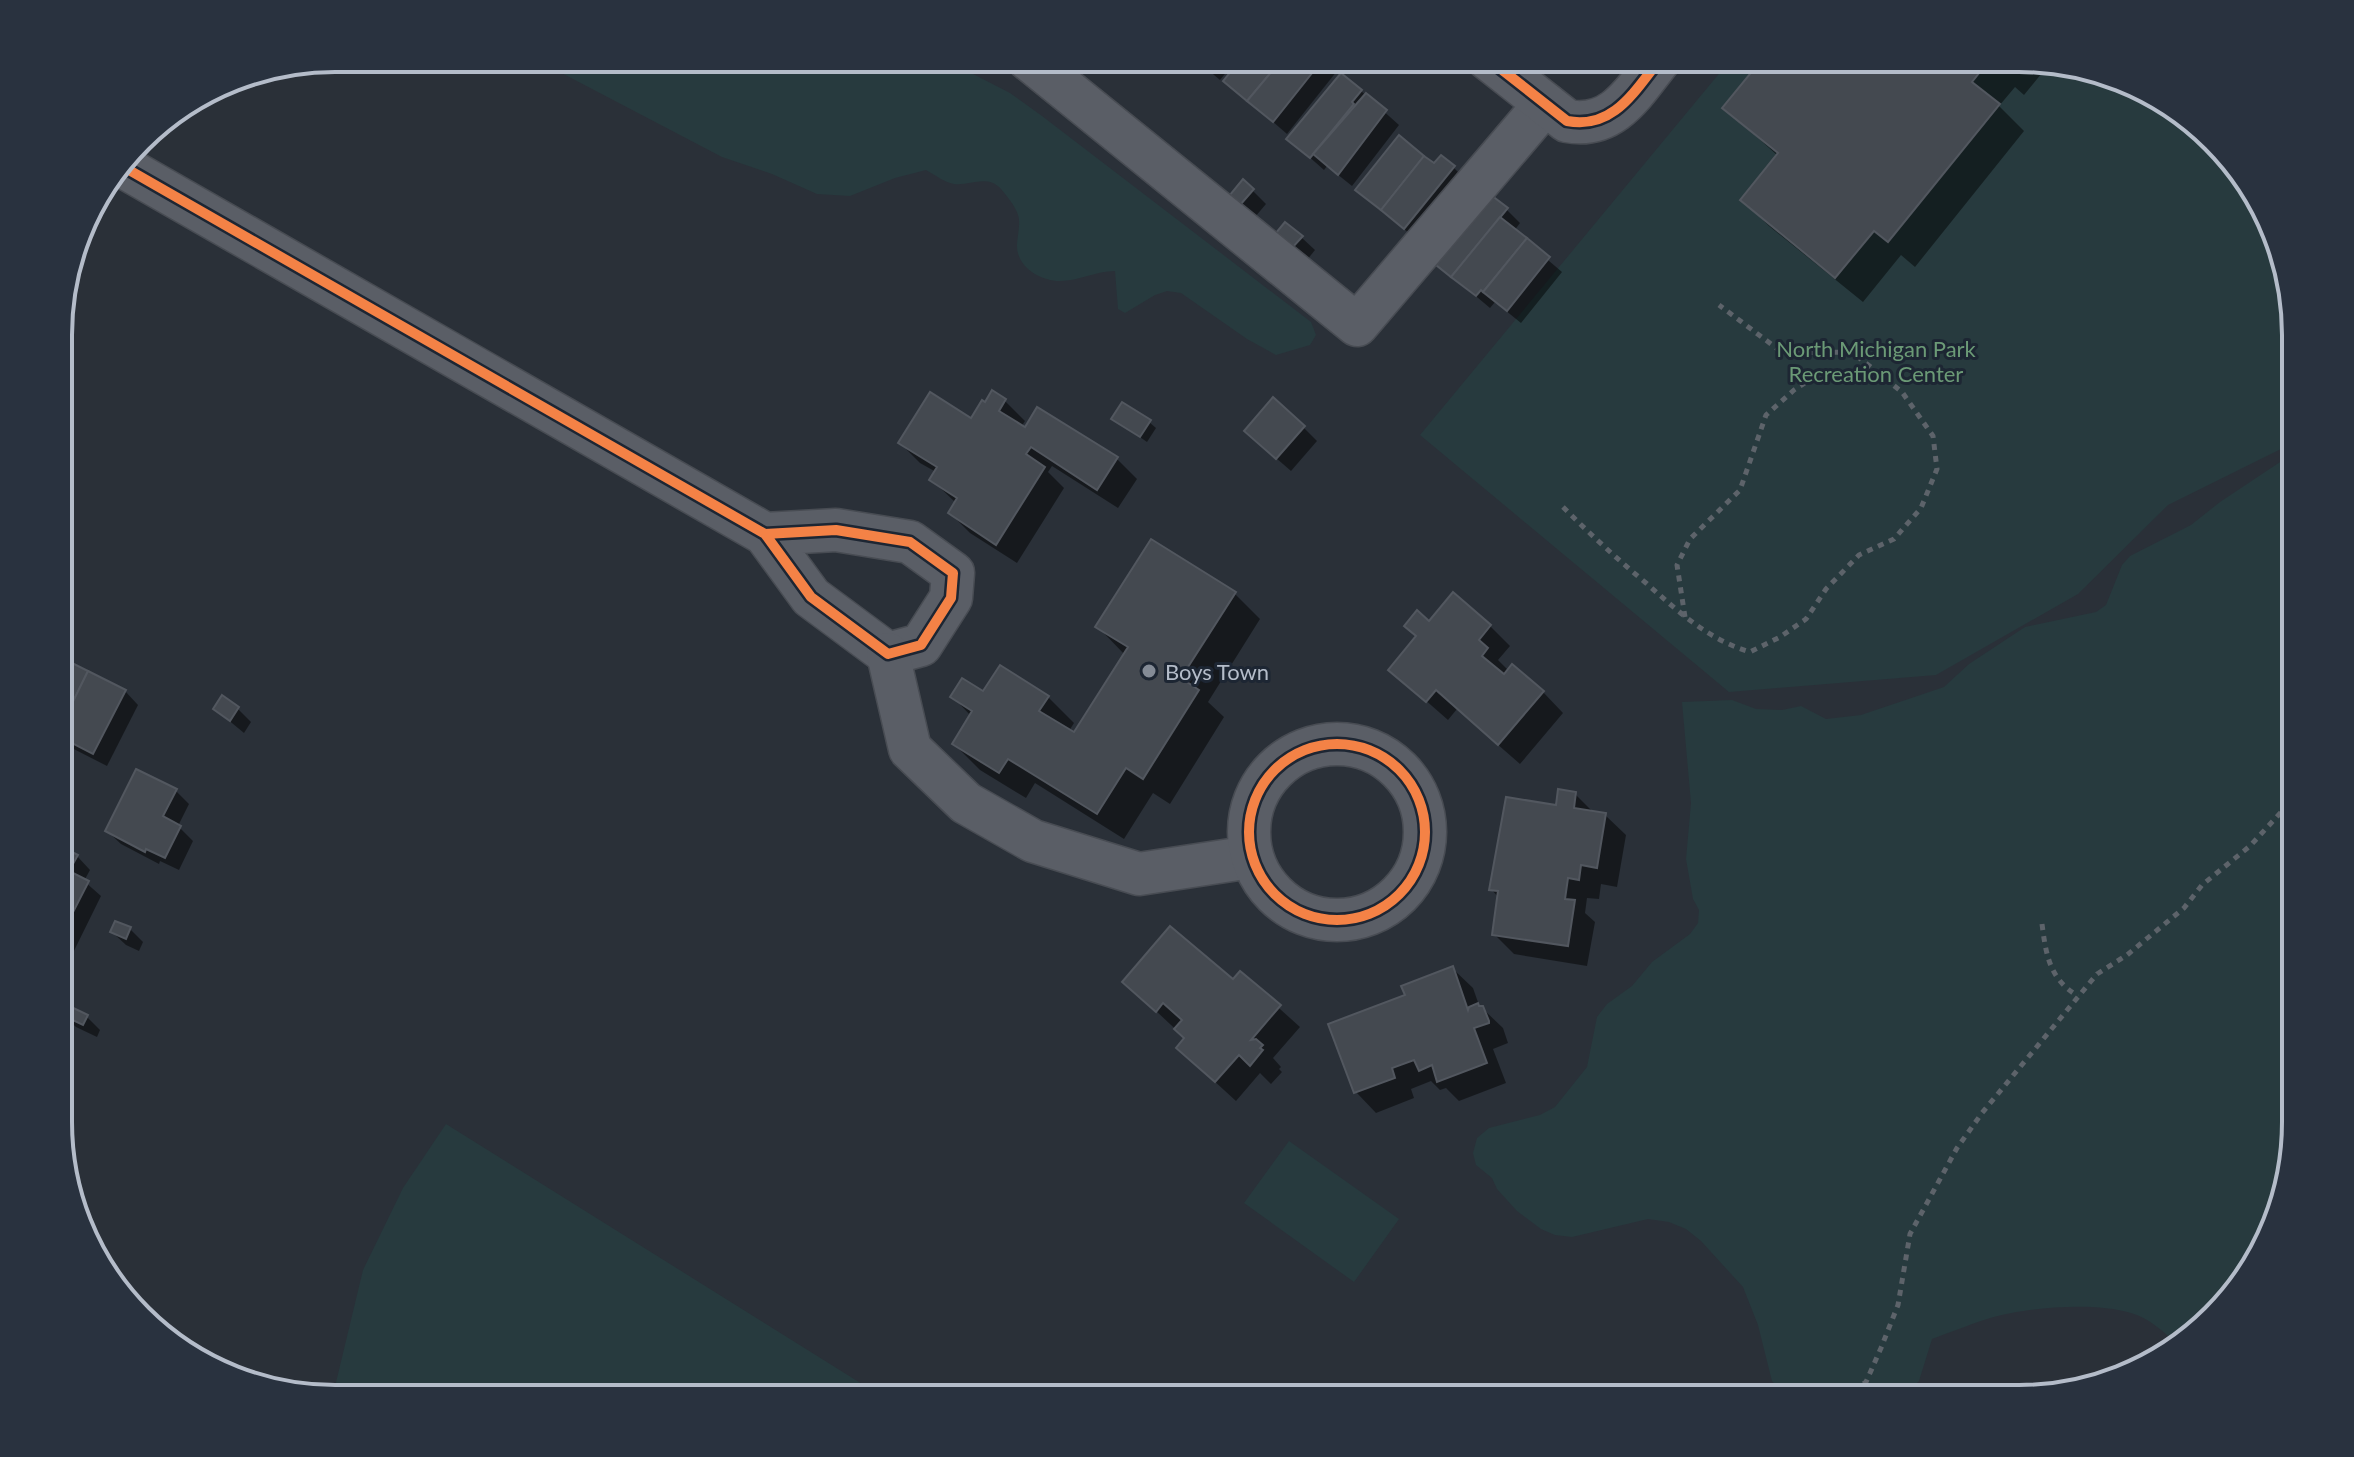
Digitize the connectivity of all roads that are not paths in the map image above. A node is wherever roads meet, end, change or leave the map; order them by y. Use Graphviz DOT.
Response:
graph roads {
  1 [pos="1044,72"];
  2 [pos="1505,72"];
  3 [pos="1649,72"];
  4 [pos="1556,113"];
  5 [pos="130,171"];
  6 [pos="765,534"];
  7 [pos="888,654"];
  8 [pos="1251,857"];
  1 -- 4 [label="street"];
  2 -- 4 [label="street"];
  3 -- 4 [label="street"];
  5 -- 6 [label="street"];
  6 -- 7 [label="street"];
  6 -- 7 [label="street"];
  7 -- 8 [label="street"];
  8 -- 8 [label="street"];
}
